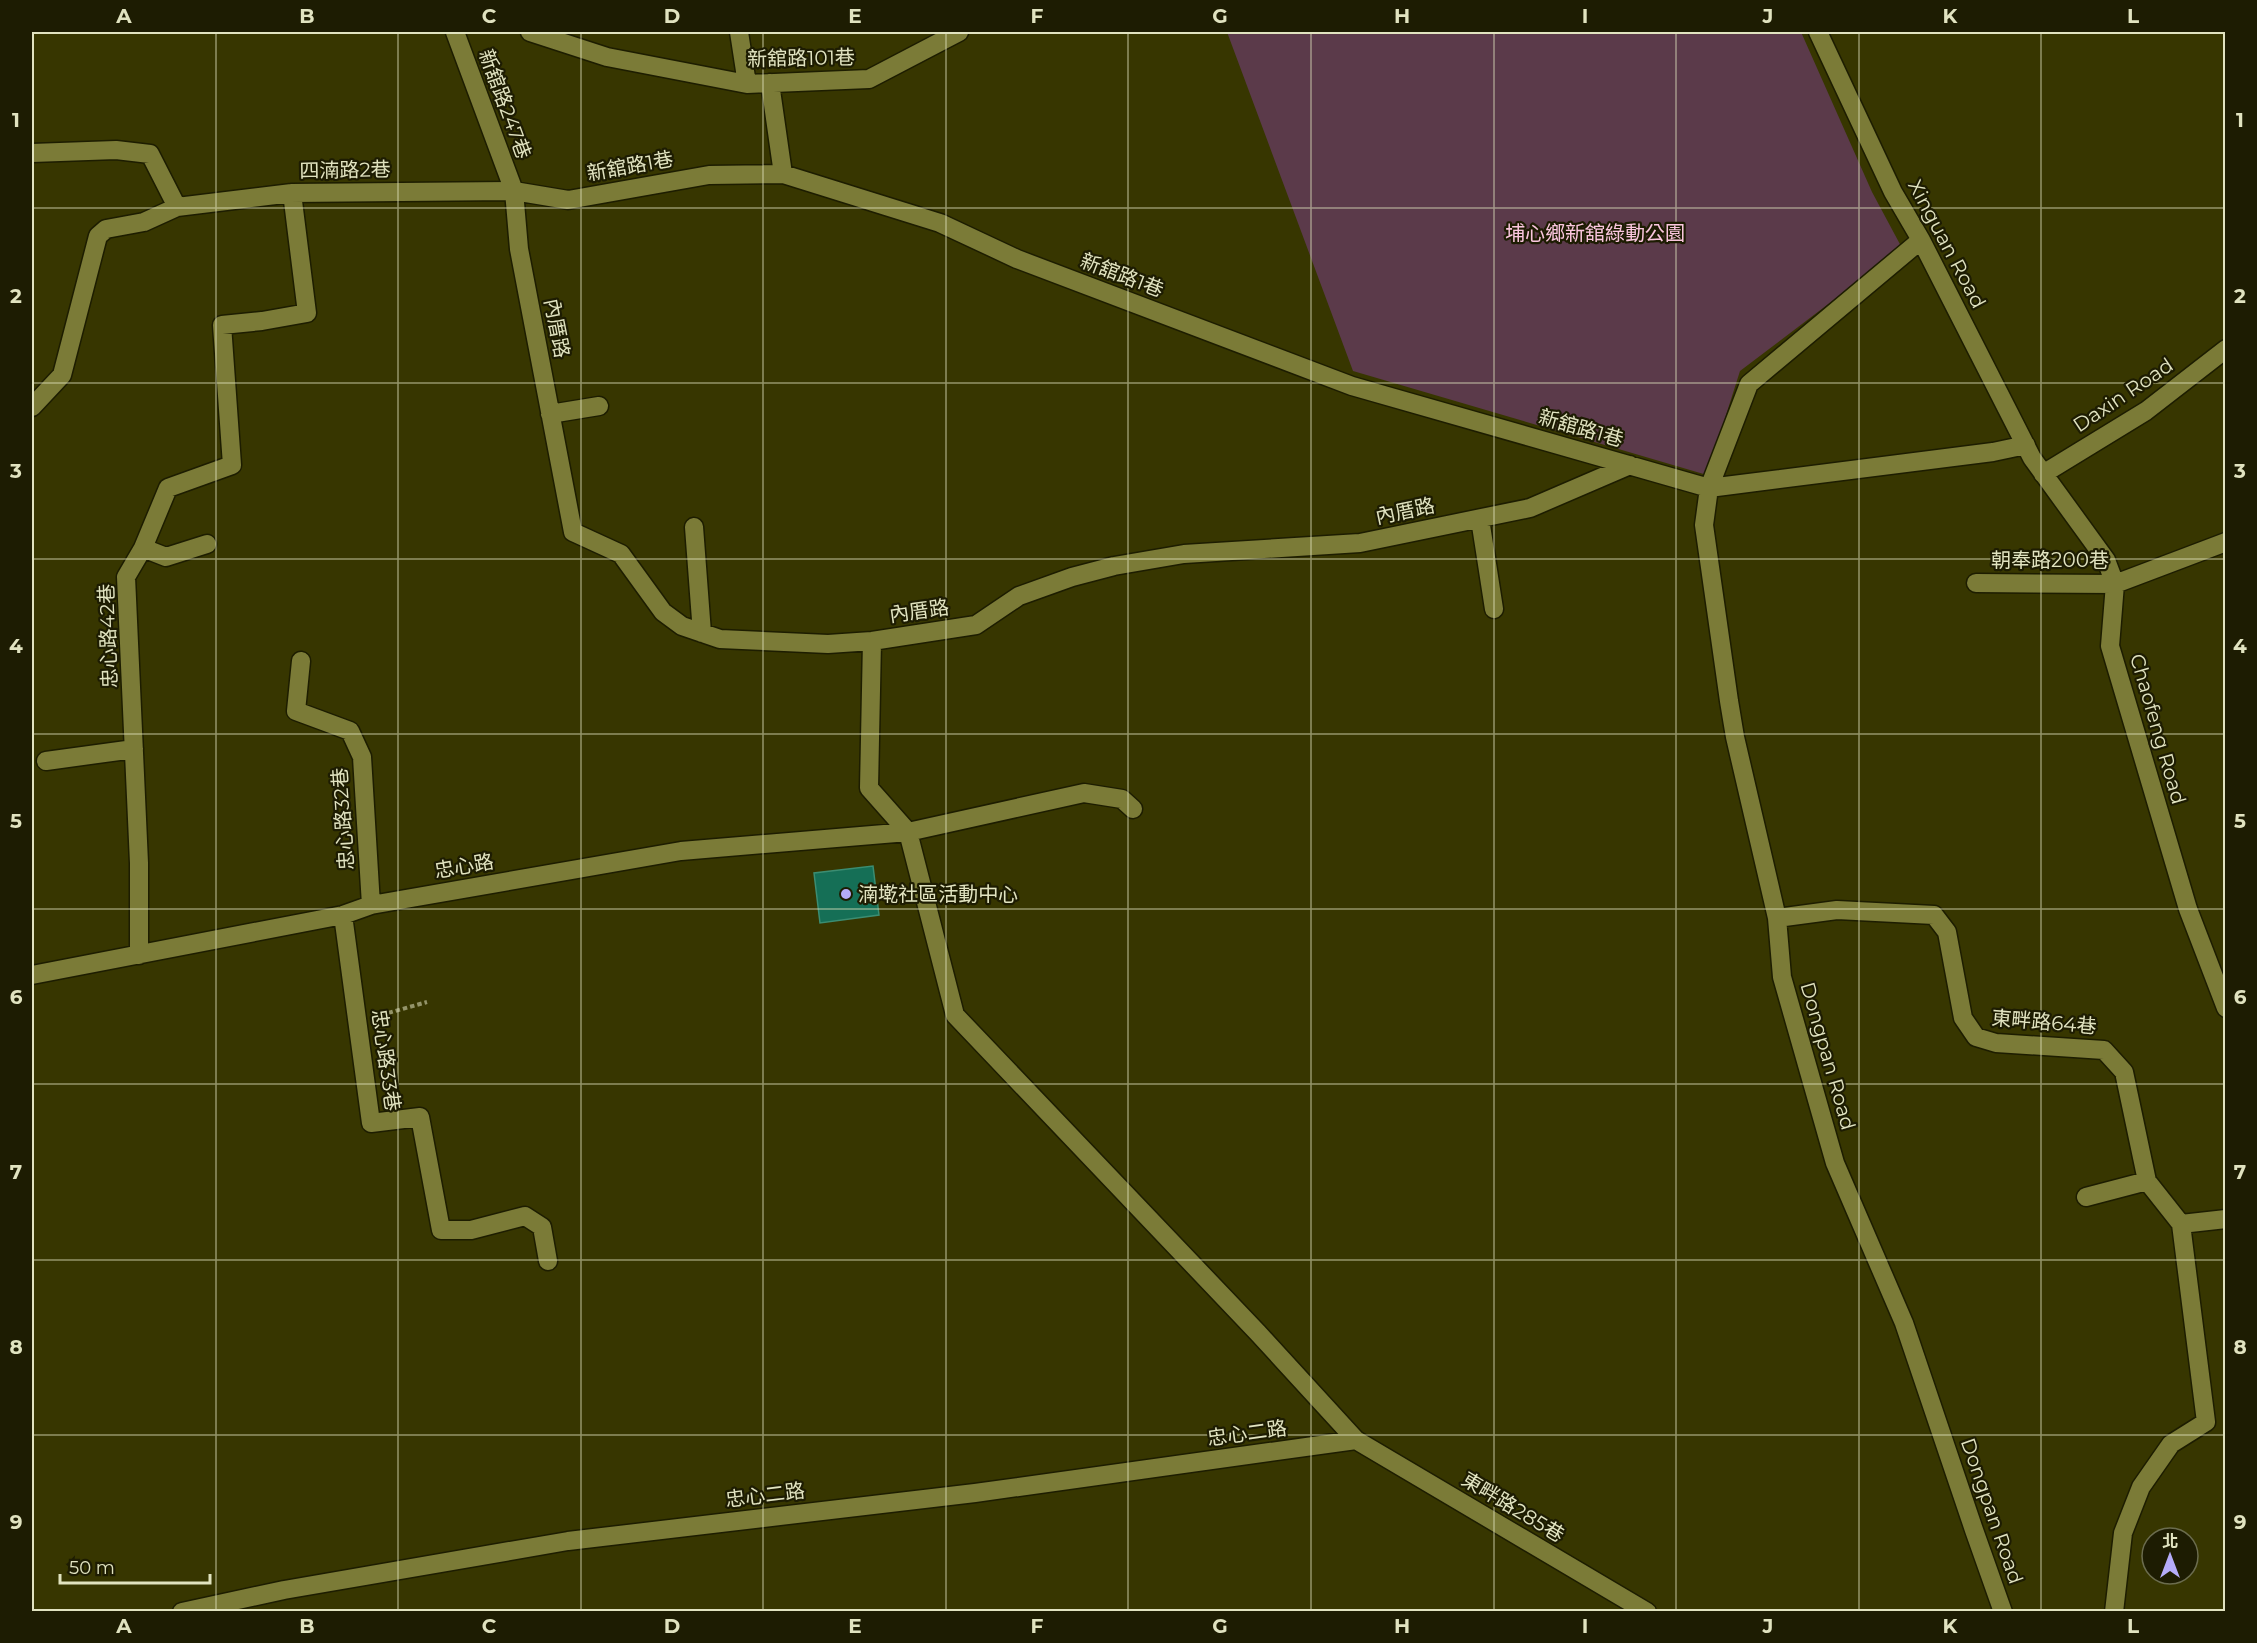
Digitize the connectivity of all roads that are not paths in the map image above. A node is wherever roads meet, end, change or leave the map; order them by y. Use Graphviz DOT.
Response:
graph roads {
  1 [pos="454,32"];
  2 [pos="530,32"];
  3 [pos="739,32"];
  4 [pos="959,32"];
  5 [pos="1818,32"];
  6 [pos="770,83"];
  7 [pos="747,84"];
  8 [pos="32,153"];
  9 [pos="783,174"];
  10 [pos="514,191"];
  11 [pos="292,193"];
  12 [pos="177,207"];
  13 [pos="1921,240"];
  14 [pos="2226,349"];
  15 [pos="598,406"];
  16 [pos="32,407"];
  17 [pos="550,414"];
  18 [pos="2026,445"];
  19 [pos="1630,465"];
  20 [pos="2043,474"];
  21 [pos="1709,488"];
  22 [pos="1480,519"];
  23 [pos="694,527"];
  24 [pos="2226,542"];
  25 [pos="207,544"];
  26 [pos="143,548"];
  27 [pos="1976,583"];
  28 [pos="2115,584"];
  29 [pos="1494,609"];
  30 [pos="702,633"];
  31 [pos="872,641"];
  32 [pos="300,661"];
  33 [pos="134,749"];
  34 [pos="46,761"];
  35 [pos="1133,809"];
  36 [pos="908,832"];
  37 [pos="371,905"];
  38 [pos="343,915"];
  39 [pos="1777,918"];
  40 [pos="139,955"];
  41 [pos="32,975"];
  42 [pos="2226,1008"];
  43 [pos="2147,1181"];
  44 [pos="2086,1197"];
  45 [pos="2226,1219"];
  46 [pos="2181,1224"];
  47 [pos="548,1261"];
  48 [pos="1356,1440"];
  49 [pos="182,1611"];
  50 [pos="1647,1611"];
  51 [pos="2004,1611"];
  52 [pos="2114,1611"];
  1 -- 10 [label="street, 新舘路247巷"];
  2 -- 7 [label="street, 新舘路101巷"];
  3 -- 7 [label="street"];
  4 -- 6 [label="street, 新舘路101巷"];
  5 -- 13 [label="street, Xinguan Road"];
  6 -- 7 [label="street, 新舘路101巷"];
  6 -- 9 [label="street"];
  8 -- 12 [label="street"];
  9 -- 10 [label="street, 新舘路1巷"];
  9 -- 19 [label="street, 新舘路1巷"];
  10 -- 11 [label="street, 四湳路2巷"];
  10 -- 17 [label="street, 內厝路"];
  11 -- 12 [label="street, 四湳路2巷"];
  11 -- 26 [label="street, 忠心路42巷"];
  12 -- 16 [label="street, 四湳路2巷"];
  13 -- 18 [label="street, Xinguan Road"];
  13 -- 21 [label="street, Dongpan Road"];
  14 -- 20 [label="street, Daxin Road"];
  15 -- 17 [label="street"];
  17 -- 30 [label="street, 內厝路"];
  18 -- 20 [label="street, Xinguan Road"];
  18 -- 21 [label="street"];
  19 -- 21 [label="street, 新舘路1巷"];
  19 -- 22 [label="street, 內厝路"];
  20 -- 28 [label="street, Chaofeng Road"];
  21 -- 39 [label="street, Dongpan Road"];
  22 -- 29 [label="street"];
  22 -- 31 [label="street, 內厝路"];
  23 -- 30 [label="street"];
  24 -- 28 [label="street, 朝奉路200巷"];
  25 -- 26 [label="street"];
  26 -- 33 [label="street, 忠心路42巷"];
  27 -- 28 [label="street, 朝奉路200巷"];
  28 -- 42 [label="street, Chaofeng Road"];
  30 -- 31 [label="street, 內厝路"];
  31 -- 36 [label="street"];
  32 -- 37 [label="street, 忠心路32巷"];
  33 -- 34 [label="street"];
  33 -- 40 [label="street, 忠心路42巷"];
  35 -- 36 [label="street, 忠心路"];
  36 -- 37 [label="street, 忠心路"];
  36 -- 48 [label="street, 東畔路285巷"];
  37 -- 38 [label="street, 忠心路"];
  38 -- 40 [label="street, 忠心路"];
  38 -- 47 [label="street, 忠心路33巷"];
  39 -- 43 [label="street, 東畔路64巷"];
  39 -- 51 [label="street, Dongpan Road"];
  40 -- 41 [label="street, 忠心路"];
  43 -- 44 [label="street"];
  43 -- 46 [label="street, 東畔路64巷"];
  45 -- 46 [label="street"];
  46 -- 52 [label="street"];
  48 -- 49 [label="street, 忠心二路"];
  48 -- 50 [label="street, 東畔路285巷"];
}
